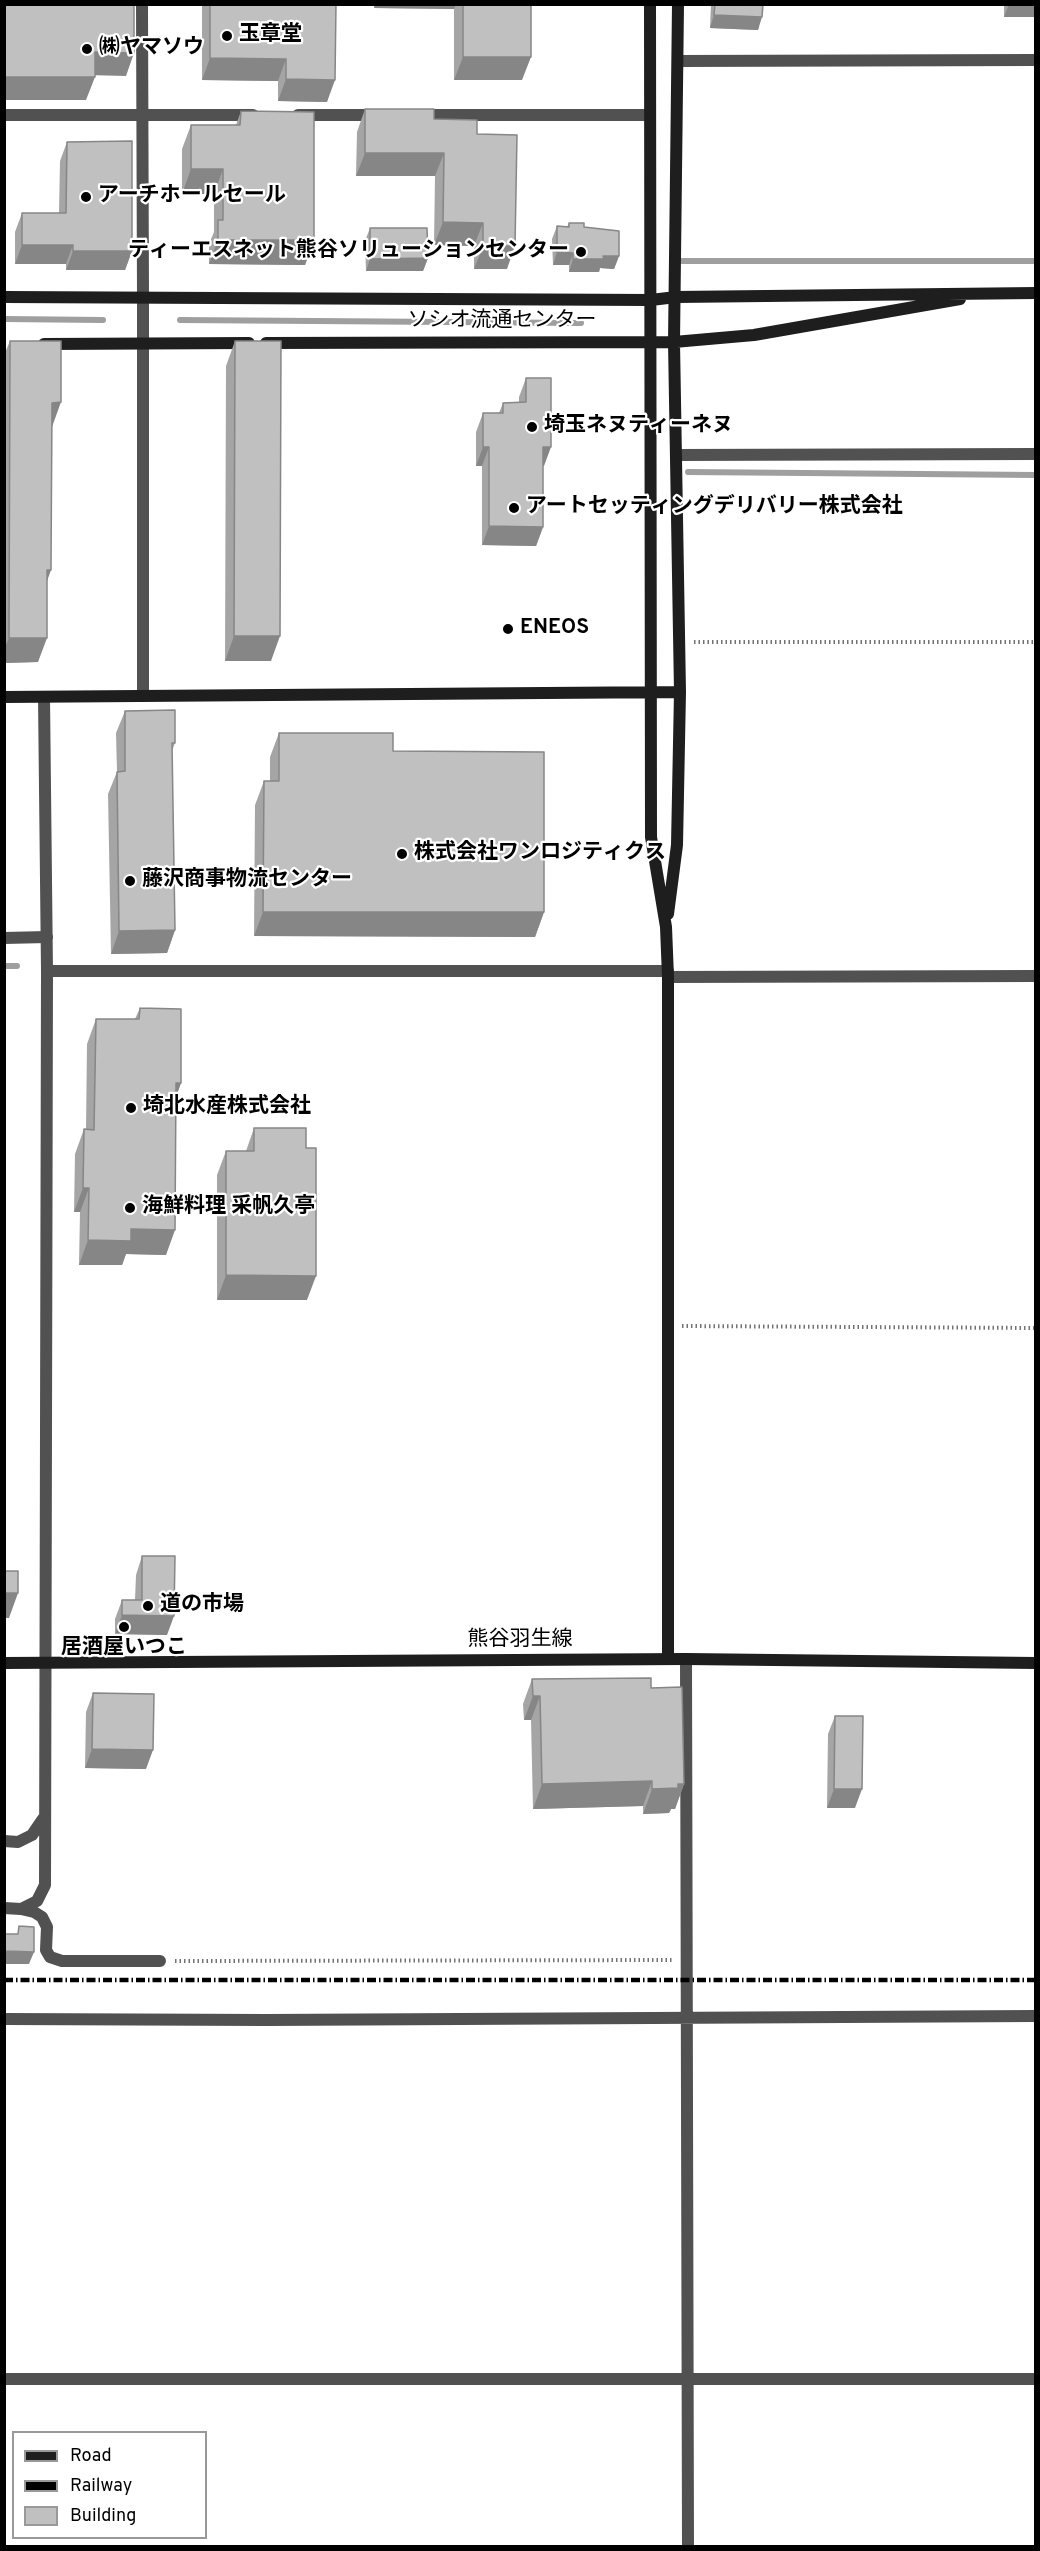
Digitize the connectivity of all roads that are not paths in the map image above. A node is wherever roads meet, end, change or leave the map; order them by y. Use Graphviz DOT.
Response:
graph roads {
  1 [pos="142,4"];
  2 [pos="650,4"];
  3 [pos="678,4"];
  4 [pos="1035,60"];
  5 [pos="678,61"];
  6 [pos="4,115"];
  7 [pos="143,115"];
  8 [pos="261,115"];
  9 [pos="285,115"];
  10 [pos="650,115"];
  11 [pos="996,293"];
  12 [pos="1035,293"];
  13 [pos="4,297"];
  14 [pos="676,297"];
  15 [pos="143,298"];
  16 [pos="651,300"];
  17 [pos="650,341"];
  18 [pos="674,342"];
  19 [pos="143,343"];
  20 [pos="28,344"];
  21 [pos="1035,454"];
  22 [pos="676,455"];
  23 [pos="681,692"];
  24 [pos="652,693"];
  25 [pos="143,696"];
  26 [pos="4,697"];
  27 [pos="44,697"];
  28 [pos="666,927"];
  29 [pos="4,938"];
  30 [pos="47,938"];
  31 [pos="47,971"];
  32 [pos="668,974"];
  33 [pos="1035,976"];
  34 [pos="668,1659"];
  35 [pos="686,1659"];
  36 [pos="4,1663"];
  37 [pos="1035,1663"];
  38 [pos="43,1664"];
  39 [pos="43,1819"];
  40 [pos="4,1841"];
  41 [pos="4,1908"];
  42 [pos="21,1909"];
  43 [pos="160,1961"];
  44 [pos="1035,2016"];
  45 [pos="688,2017"];
  46 [pos="4,2019"];
  47 [pos="4,2379"];
  48 [pos="1035,2379"];
  49 [pos="687,2380"];
  50 [pos="688,2547"];
  1 -- 7 [label="street"];
  2 -- 10 [label="street"];
  3 -- 5 [label="street"];
  4 -- 5 [label="street"];
  5 -- 14 [label="street"];
  6 -- 7 [label="street"];
  7 -- 8 [label="street"];
  7 -- 15 [label="street"];
  9 -- 10 [label="street"];
  10 -- 16 [label="street"];
  11 -- 12 [label="street"];
  11 -- 14 [label="street"];
  11 -- 18 [label="street, ソシオ流通センター"];
  13 -- 15 [label="street"];
  14 -- 16 [label="street"];
  14 -- 18 [label="street"];
  15 -- 16 [label="street"];
  15 -- 19 [label="street"];
  16 -- 17 [label="street"];
  17 -- 18 [label="street, ソシオ流通センター"];
  17 -- 19 [label="street, ソシオ流通センター"];
  17 -- 24 [label="street"];
  18 -- 22 [label="street"];
  19 -- 20 [label="street, ソシオ流通センター"];
  19 -- 25 [label="street"];
  21 -- 22 [label="street"];
  22 -- 23 [label="street"];
  23 -- 24 [label="street"];
  23 -- 28 [label="street"];
  24 -- 25 [label="street"];
  24 -- 28 [label="street"];
  25 -- 27 [label="street"];
  26 -- 27 [label="street"];
  27 -- 30 [label="street"];
  28 -- 32 [label="street"];
  29 -- 30 [label="street"];
  30 -- 31 [label="street"];
  31 -- 32 [label="street"];
  31 -- 38 [label="street"];
  32 -- 33 [label="street"];
  32 -- 34 [label="street"];
  34 -- 35 [label="street, 熊谷羽生線"];
  34 -- 38 [label="street, 熊谷羽生線"];
  35 -- 37 [label="street, 熊谷羽生線"];
  35 -- 45 [label="street"];
  36 -- 38 [label="street, 熊谷羽生線"];
  38 -- 39 [label="street"];
  39 -- 40 [label="street"];
  39 -- 42 [label="street"];
  41 -- 42 [label="street"];
  42 -- 43 [label="street"];
  44 -- 45 [label="street"];
  45 -- 46 [label="street"];
  45 -- 49 [label="street"];
  47 -- 49 [label="street"];
  48 -- 49 [label="street"];
  49 -- 50 [label="street"];
}
